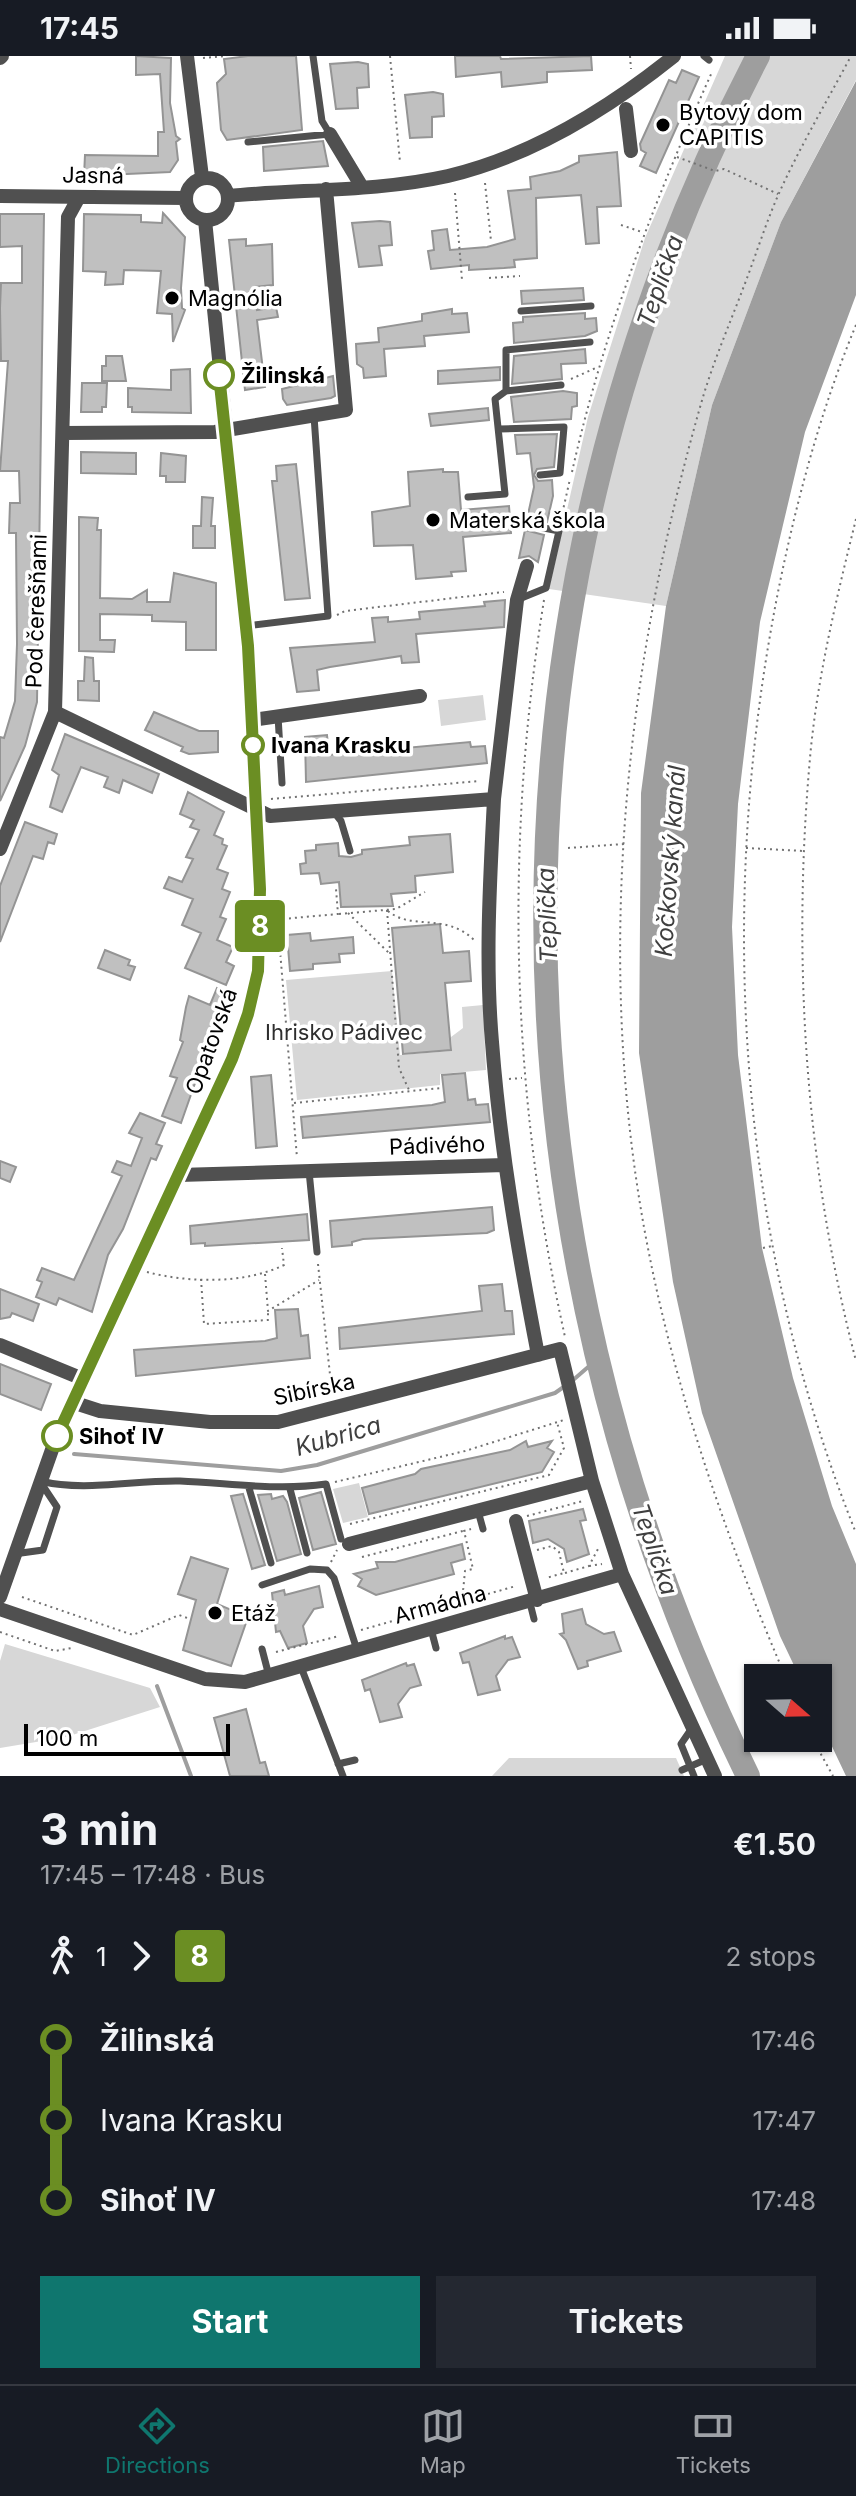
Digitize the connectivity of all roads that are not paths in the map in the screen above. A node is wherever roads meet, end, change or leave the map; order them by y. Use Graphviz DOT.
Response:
graph roads {
  1 [pos="313,56"];
  2 [pos="674,56"];
  3 [pos="195,57"];
  4 [pos="623,103"];
  5 [pos="330,134"];
  6 [pos="248,142"];
  7 [pos="631,151"];
  8 [pos="202,177"];
  9 [pos="362,187"];
  10 [pos="326,189"];
  11 [pos="0,196"];
  12 [pos="228,196"];
  13 [pos="79,197"];
  14 [pos="185,198"];
  15 [pos="205,220"];
  16 [pos="591,306"];
  17 [pos="521,311"];
  18 [pos="590,342"];
  19 [pos="561,385"];
  20 [pos="506,391"];
  21 [pos="314,416"];
  22 [pos="499,429"];
  23 [pos="225,430"];
  24 [pos="63,433"];
  25 [pos="540,475"];
  26 [pos="468,497"];
  27 [pos="529,525"];
  28 [pos="527,566"];
  29 [pos="513,596"];
  30 [pos="246,626"];
  31 [pos="420,696"];
  32 [pos="55,712"];
  33 [pos="278,716"];
  34 [pos="252,720"];
  35 [pos="282,783"];
  36 [pos="494,799"];
  37 [pos="261,803"];
  38 [pos="333,810"];
  39 [pos="0,849"];
  40 [pos="350,851"];
  41 [pos="504,1165"];
  42 [pos="304,1171"];
  43 [pos="179,1175"];
  44 [pos="317,1252"];
  45 [pos="0,1345"];
  46 [pos="538,1355"];
  47 [pos="83,1379"];
  48 [pos="72,1402"];
  49 [pos="40,1481"];
  50 [pos="592,1481"];
  51 [pos="249,1488"];
  52 [pos="290,1489"];
  53 [pos="478,1511"];
  54 [pos="516,1521"];
  55 [pos="483,1529"];
  56 [pos="350,1542"];
  57 [pos="307,1553"];
  58 [pos="14,1554"];
  59 [pos="271,1563"];
  60 [pos="622,1574"];
  61 [pos="262,1585"];
  62 [pos="0,1597"];
  63 [pos="533,1601"];
  64 [pos="0,1609"];
  65 [pos="534,1619"];
  66 [pos="431,1629"];
  67 [pos="436,1648"];
  68 [pos="357,1650"];
  69 [pos="263,1652"];
  70 [pos="301,1667"];
  71 [pos="269,1676"];
  72 [pos="692,1728"];
  73 [pos="707,1759"];
  74 [pos="355,1760"];
  75 [pos="338,1764"];
  76 [pos="690,1766"];
  77 [pos="682,1770"];
  78 [pos="343,1776"];
  79 [pos="694,1776"];
  80 [pos="715,1776"];
  1 -- 5 [label="lane"];
  2 -- 4 [label="street"];
  3 -- 8 [label="street"];
  4 -- 7 [label="street"];
  4 -- 9 [label="street"];
  5 -- 6 [label="lane"];
  5 -- 9 [label="street"];
  8 -- 12 [label="street"];
  8 -- 14 [label="street"];
  9 -- 10 [label="street"];
  10 -- 12 [label="street"];
  10 -- 21 [label="street"];
  11 -- 13 [label="street, Jasná"];
  12 -- 15 [label="street"];
  13 -- 14 [label="street, Jasná"];
  13 -- 24 [label="street, Pod čerešňami"];
  14 -- 15 [label="street"];
  15 -- 23 [label="street, Opatovská"];
  16 -- 17 [label="lane"];
  18 -- 20 [label="lane"];
  19 -- 20 [label="lane"];
  20 -- 22 [label="lane"];
  21 -- 23 [label="street"];
  21 -- 30 [label="lane"];
  22 -- 25 [label="lane"];
  22 -- 26 [label="lane"];
  23 -- 24 [label="street"];
  23 -- 30 [label="street, Opatovská"];
  24 -- 32 [label="street, Pod čerešňami"];
  27 -- 29 [label="lane"];
  28 -- 29 [label="street"];
  29 -- 36 [label="street"];
  30 -- 34 [label="street, Opatovská"];
  31 -- 33 [label="street"];
  32 -- 37 [label="street, Pod čerešňami"];
  32 -- 39 [label="street"];
  33 -- 34 [label="street"];
  33 -- 35 [label="lane"];
  34 -- 37 [label="street, Opatovská"];
  36 -- 38 [label="street"];
  36 -- 41 [label="street"];
  37 -- 38 [label="street"];
  37 -- 43 [label="street, Opatovská"];
  38 -- 40 [label="lane"];
  41 -- 42 [label="street, Pádivého"];
  41 -- 46 [label="street, Pádivého"];
  42 -- 43 [label="street, Pádivého"];
  42 -- 44 [label="lane"];
  43 -- 47 [label="street, Opatovská"];
  45 -- 47 [label="street"];
  46 -- 48 [label="street, Sibírska"];
  46 -- 50 [label="street, Sibírska"];
  47 -- 48 [label="street, Opatovská"];
  48 -- 49 [label="street, Opatovská"];
  49 -- 51 [label="lane"];
  49 -- 58 [label="street, Opatovská"];
  49 -- 58 [label="lane"];
  50 -- 53 [label="street"];
  50 -- 60 [label="street"];
  51 -- 52 [label="lane"];
  51 -- 59 [label="lane"];
  52 -- 56 [label="lane"];
  52 -- 57 [label="lane"];
  53 -- 55 [label="lane"];
  53 -- 56 [label="street"];
  54 -- 63 [label="street"];
  58 -- 62 [label="street, Opatovská"];
  60 -- 63 [label="street, Armádna"];
  60 -- 72 [label="street"];
  61 -- 68 [label="lane"];
  63 -- 65 [label="lane"];
  63 -- 66 [label="street, Armádna"];
  64 -- 71 [label="street"];
  66 -- 67 [label="lane"];
  66 -- 68 [label="street, Armádna"];
  68 -- 70 [label="street, Armádna"];
  69 -- 71 [label="lane"];
  70 -- 71 [label="street, Armádna"];
  70 -- 75 [label="lane"];
  72 -- 73 [label="street"];
  72 -- 76 [label="lane"];
  73 -- 76 [label="lane"];
  73 -- 80 [label="street"];
  74 -- 75 [label="lane"];
  75 -- 78 [label="lane"];
  76 -- 77 [label="lane"];
  76 -- 79 [label="lane"];
}
